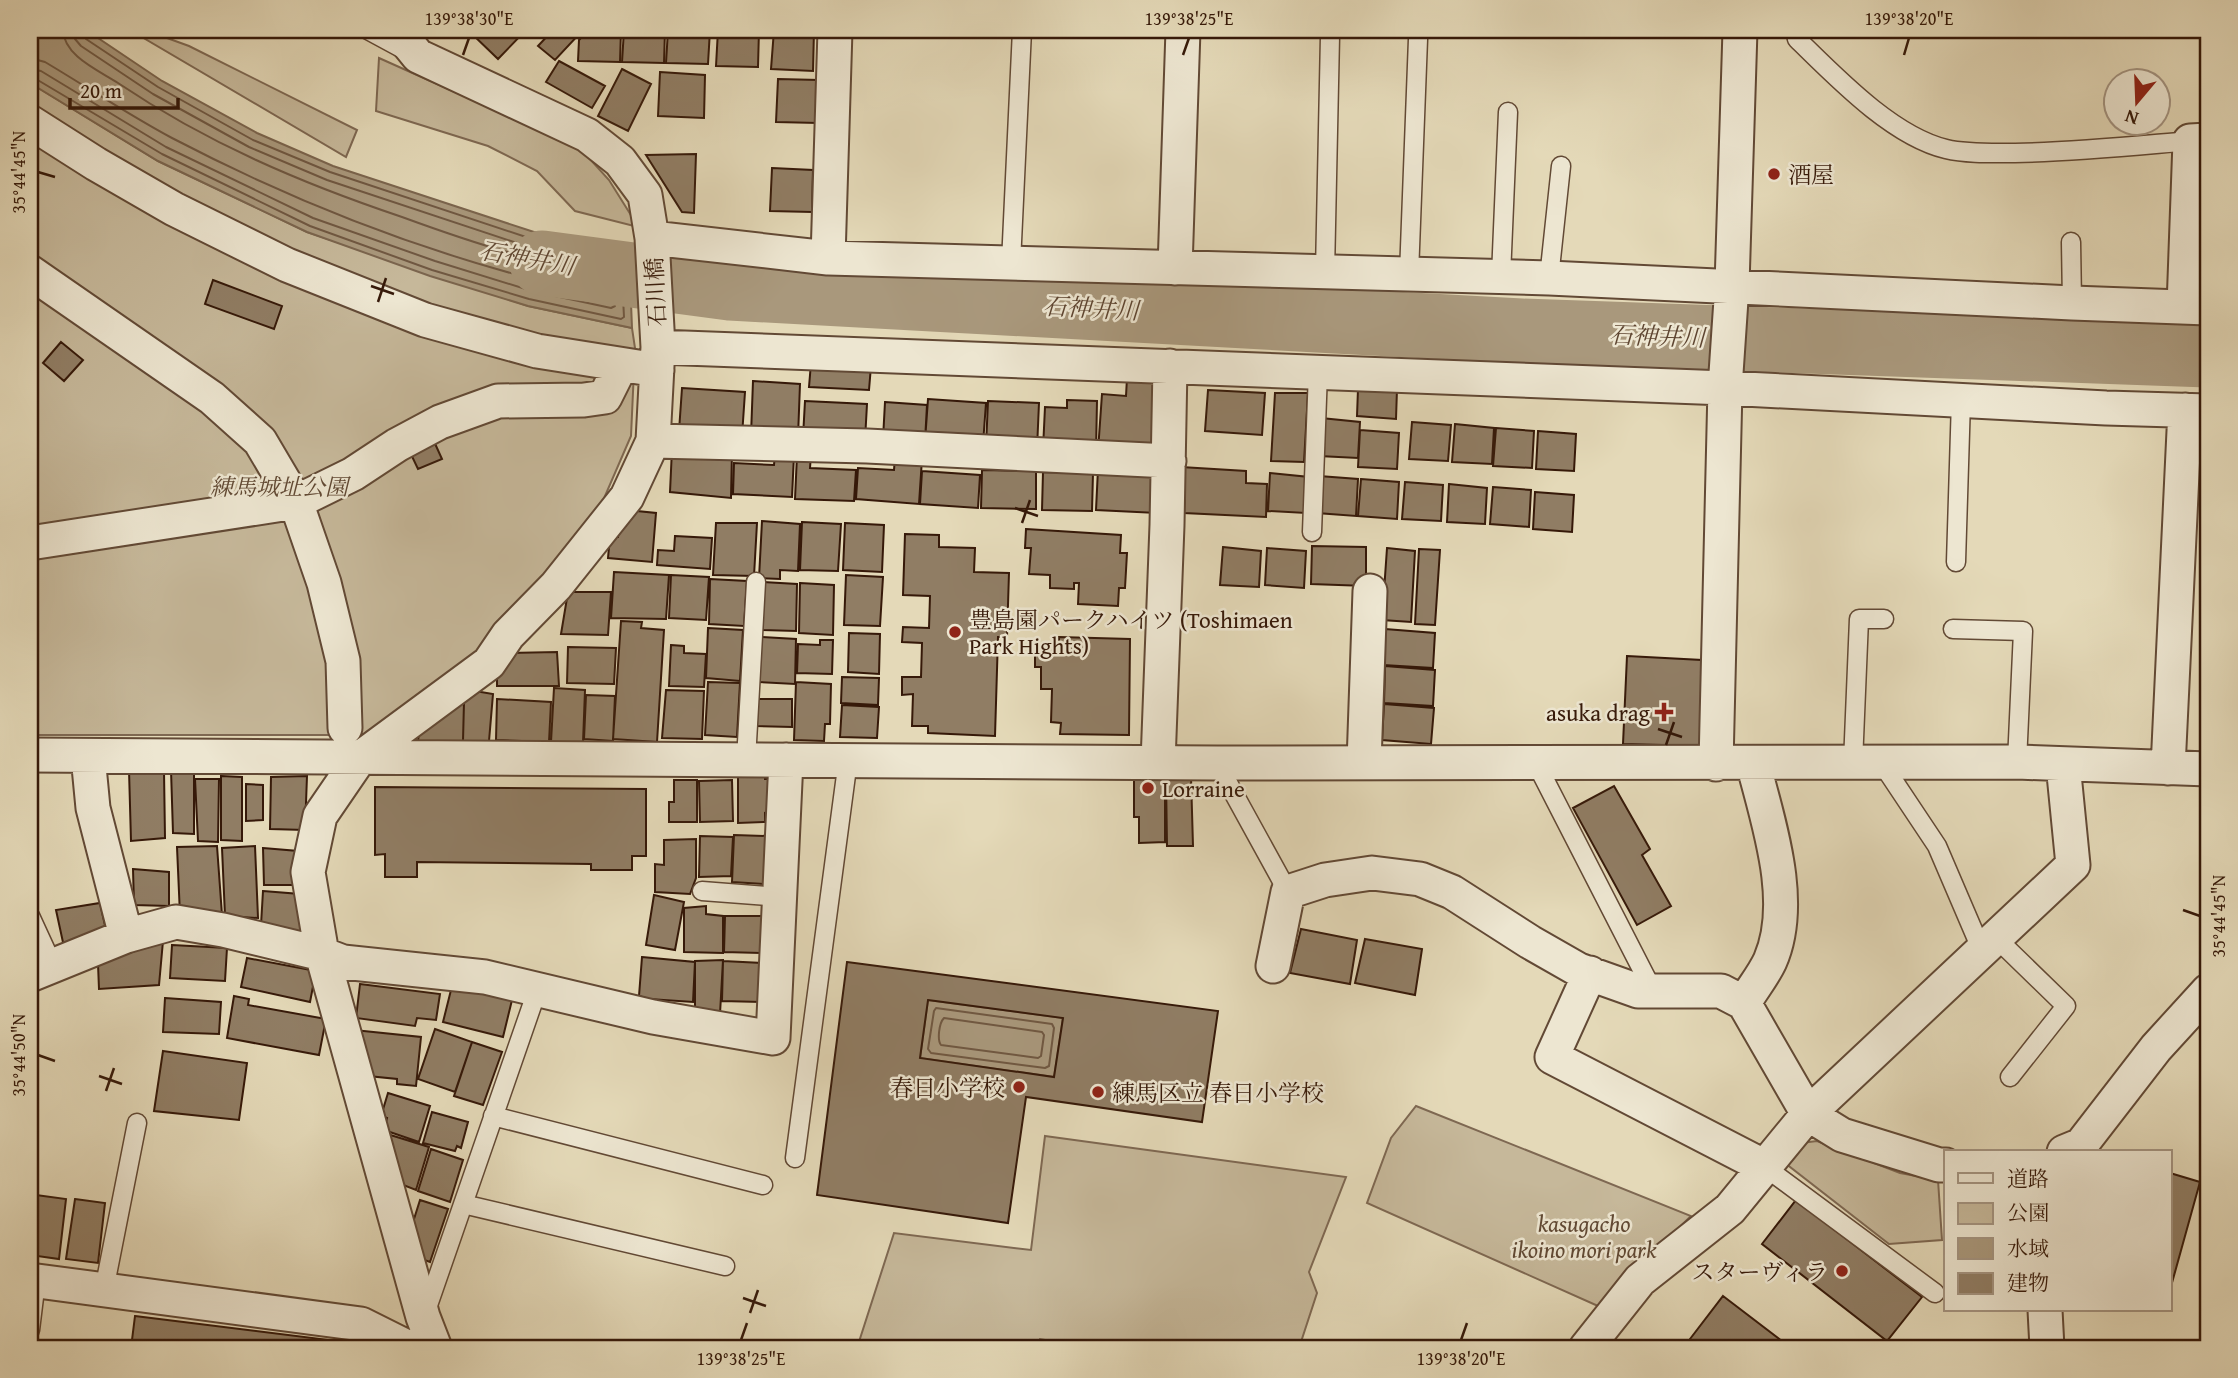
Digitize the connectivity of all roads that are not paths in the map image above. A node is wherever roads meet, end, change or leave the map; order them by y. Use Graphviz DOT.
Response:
graph roads {
  1 [pos="368,30"];
  2 [pos="397,30"];
  3 [pos="835,30"];
  4 [pos="1022,30"];
  5 [pos="1184,30"];
  6 [pos="1740,30"];
  7 [pos="1795,30"];
  8 [pos="1330,36"];
  9 [pos="1418,39"];
  10 [pos="418,56"];
  11 [pos="1508,112"];
  12 [pos="30,122"];
  13 [pos="2199,141"];
  14 [pos="1561,166"];
  15 [pos="652,237"];
  16 [pos="2071,242"];
  17 [pos="828,258"];
  18 [pos="1011,263"];
  19 [pos="1175,268"];
  20 [pos="30,272"];
  21 [pos="1325,272"];
  22 [pos="1409,274"];
  23 [pos="1501,276"];
  24 [pos="1549,278"];
  25 [pos="1732,285"];
  26 [pos="2072,303"];
  27 [pos="2196,307"];
  28 [pos="657,359"];
  29 [pos="621,365"];
  30 [pos="1170,366"];
  31 [pos="1318,372"];
  32 [pos="1725,388"];
  33 [pos="1961,400"];
  34 [pos="2197,410"];
  35 [pos="653,441"];
  36 [pos="1168,461"];
  37 [pos="296,502"];
  38 [pos="1312,532"];
  39 [pos="30,543"];
  40 [pos="1956,562"];
  41 [pos="756,582"];
  42 [pos="1370,590"];
  43 [pos="1884,620"];
  44 [pos="1953,629"];
  45 [pos="345,728"];
  46 [pos="30,755"];
  47 [pos="88,756"];
  48 [pos="359,759"];
  49 [pos="746,760"];
  50 [pos="786,760"];
  51 [pos="848,760"];
  52 [pos="1157,762"];
  53 [pos="1867,762"];
  54 [pos="2017,762"];
  55 [pos="1217,763"];
  56 [pos="1364,763"];
  57 [pos="1536,763"];
  58 [pos="1753,763"];
  59 [pos="1716,764"];
  60 [pos="2063,764"];
  61 [pos="2168,768"];
  62 [pos="2208,769"];
  63 [pos="702,891"];
  64 [pos="1288,892"];
  65 [pos="779,897"];
  66 [pos="30,916"];
  67 [pos="126,936"];
  68 [pos="1988,944"];
  69 [pos="323,954"];
  70 [pos="1273,966"];
  71 [pos="41,971"];
  72 [pos="1590,974"];
  73 [pos="538,988"];
  74 [pos="1653,991"];
  75 [pos="2208,991"];
  76 [pos="1744,1003"];
  77 [pos="2010,1077"];
  78 [pos="1808,1114"];
  79 [pos="493,1116"];
  80 [pos="137,1123"];
  81 [pos="2069,1150"];
  82 [pos="795,1158"];
  83 [pos="1944,1165"];
  84 [pos="1765,1167"];
  85 [pos="763,1185"];
  86 [pos="463,1204"];
  87 [pos="725,1266"];
  88 [pos="33,1281"];
  89 [pos="104,1290"];
  90 [pos="1935,1293"];
  91 [pos="2045,1312"];
  92 [pos="423,1317"];
  93 [pos="30,1330"];
  94 [pos="410,1348"];
  95 [pos="435,1348"];
  96 [pos="1586,1348"];
  97 [pos="2047,1348"];
  1 -- 10 [label="lane"];
  2 -- 10 [label="street"];
  3 -- 17 [label="street"];
  4 -- 18 [label="lane"];
  5 -- 19 [label="street"];
  6 -- 25 [label="street"];
  7 -- 13 [label="lane"];
  8 -- 21 [label="lane"];
  9 -- 22 [label="lane"];
  10 -- 15 [label="street, 石川橋"];
  11 -- 23 [label="lane"];
  12 -- 29 [label="street"];
  13 -- 27 [label="street"];
  14 -- 24 [label="lane"];
  15 -- 17 [label="street"];
  15 -- 28 [label="street, 石川橋"];
  16 -- 26 [label="lane"];
  17 -- 18 [label="street"];
  18 -- 19 [label="street"];
  19 -- 21 [label="street"];
  20 -- 37 [label="street"];
  21 -- 22 [label="street"];
  22 -- 23 [label="street"];
  23 -- 24 [label="street"];
  24 -- 25 [label="street"];
  25 -- 26 [label="street"];
  25 -- 32 [label="street"];
  26 -- 27 [label="street"];
  28 -- 29 [label="street"];
  28 -- 30 [label="street"];
  28 -- 35 [label="street, 石川橋"];
  29 -- 37 [label="street"];
  30 -- 31 [label="street"];
  30 -- 36 [label="street"];
  31 -- 32 [label="street"];
  31 -- 38 [label="lane"];
  32 -- 33 [label="street"];
  32 -- 59 [label="street"];
  33 -- 34 [label="street"];
  33 -- 40 [label="lane"];
  34 -- 61 [label="street"];
  35 -- 36 [label="street"];
  35 -- 48 [label="street"];
  36 -- 52 [label="street"];
  37 -- 39 [label="street"];
  37 -- 45 [label="street"];
  41 -- 49 [label="lane"];
  42 -- 56 [label="street"];
  43 -- 53 [label="lane"];
  44 -- 54 [label="lane"];
  46 -- 47 [label="street"];
  47 -- 48 [label="street"];
  47 -- 67 [label="street"];
  48 -- 49 [label="street"];
  48 -- 69 [label="street"];
  49 -- 50 [label="street"];
  50 -- 51 [label="street"];
  50 -- 65 [label="street"];
  51 -- 52 [label="street"];
  51 -- 82 [label="lane"];
  52 -- 55 [label="street"];
  53 -- 54 [label="street"];
  53 -- 58 [label="street"];
  53 -- 68 [label="lane"];
  54 -- 60 [label="street"];
  55 -- 56 [label="street"];
  55 -- 64 [label="lane"];
  56 -- 57 [label="street"];
  57 -- 59 [label="street"];
  57 -- 74 [label="lane"];
  58 -- 59 [label="street"];
  58 -- 76 [label="street"];
  60 -- 61 [label="street"];
  60 -- 68 [label="street"];
  61 -- 62 [label="street"];
  63 -- 65 [label="lane"];
  64 -- 70 [label="street"];
  64 -- 72 [label="street"];
  65 -- 73 [label="street"];
  66 -- 71 [label="lane"];
  67 -- 69 [label="street"];
  67 -- 71 [label="street"];
  68 -- 77 [label="lane"];
  68 -- 78 [label="street"];
  69 -- 73 [label="street"];
  69 -- 92 [label="street"];
  72 -- 74 [label="street"];
  72 -- 84 [label="street"];
  73 -- 79 [label="lane"];
  74 -- 76 [label="street"];
  75 -- 81 [label="street"];
  76 -- 78 [label="street"];
  78 -- 83 [label="street"];
  78 -- 84 [label="street"];
  79 -- 85 [label="lane"];
  79 -- 86 [label="lane"];
  80 -- 89 [label="lane"];
  84 -- 90 [label="lane"];
  84 -- 96 [label="street"];
  86 -- 87 [label="lane"];
  86 -- 92 [label="lane"];
  88 -- 89 [label="street"];
  88 -- 93 [label="lane"];
  89 -- 94 [label="street"];
  91 -- 97 [label="street"];
  92 -- 95 [label="street"];
}
